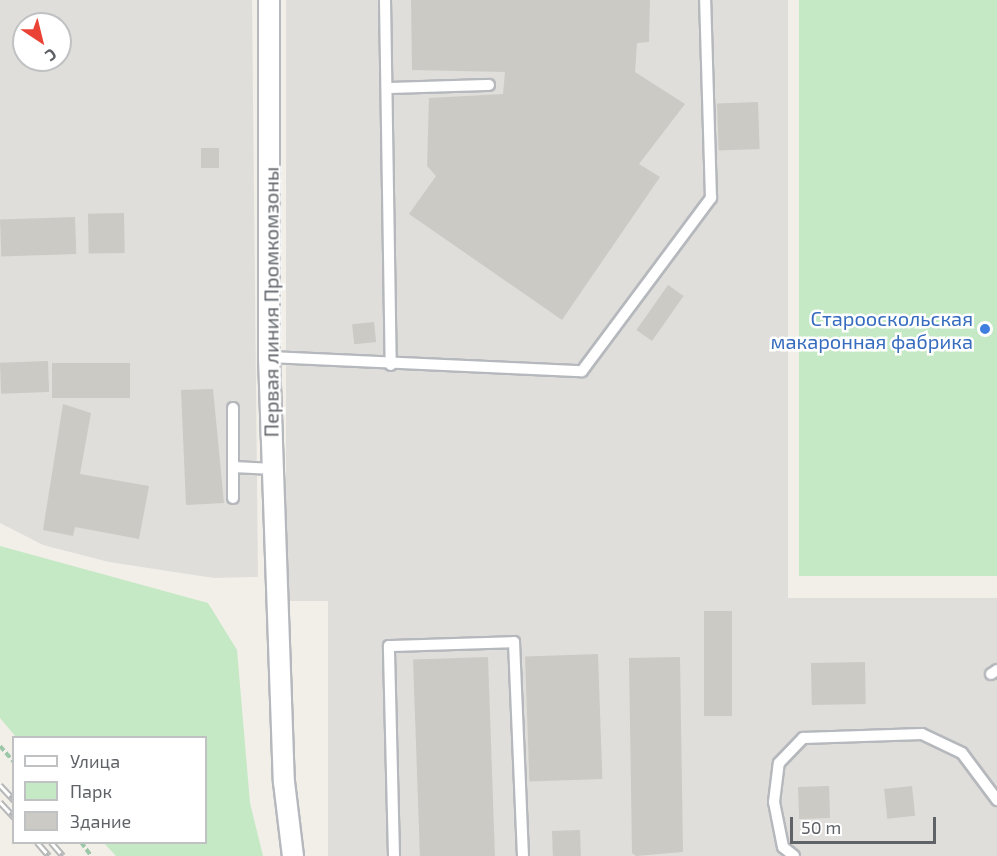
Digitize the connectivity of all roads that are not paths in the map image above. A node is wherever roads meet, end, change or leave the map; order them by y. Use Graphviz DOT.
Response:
graph roads {
  1 [pos="268,0"];
  2 [pos="385,0"];
  3 [pos="705,0"];
  4 [pos="489,85"];
  5 [pos="387,88"];
  6 [pos="268,357"];
  7 [pos="391,365"];
  8 [pos="233,408"];
  9 [pos="233,467"];
  10 [pos="274,469"];
  11 [pos="233,498"];
  12 [pos="997,800"];
  13 [pos="293,856"];
  14 [pos="394,856"];
  15 [pos="523,856"];
  16 [pos="794,856"];
  1 -- 6 [label="street, Первая линия Промкомзоны"];
  2 -- 5 [label="lane"];
  3 -- 7 [label="lane"];
  4 -- 5 [label="lane"];
  5 -- 7 [label="lane"];
  6 -- 7 [label="lane"];
  6 -- 10 [label="street, Первая линия Промкомзоны"];
  8 -- 9 [label="lane"];
  9 -- 10 [label="lane"];
  9 -- 11 [label="lane"];
  10 -- 13 [label="street, Первая линия Промкомзоны"];
  12 -- 16 [label="lane"];
  14 -- 15 [label="lane"];
}
